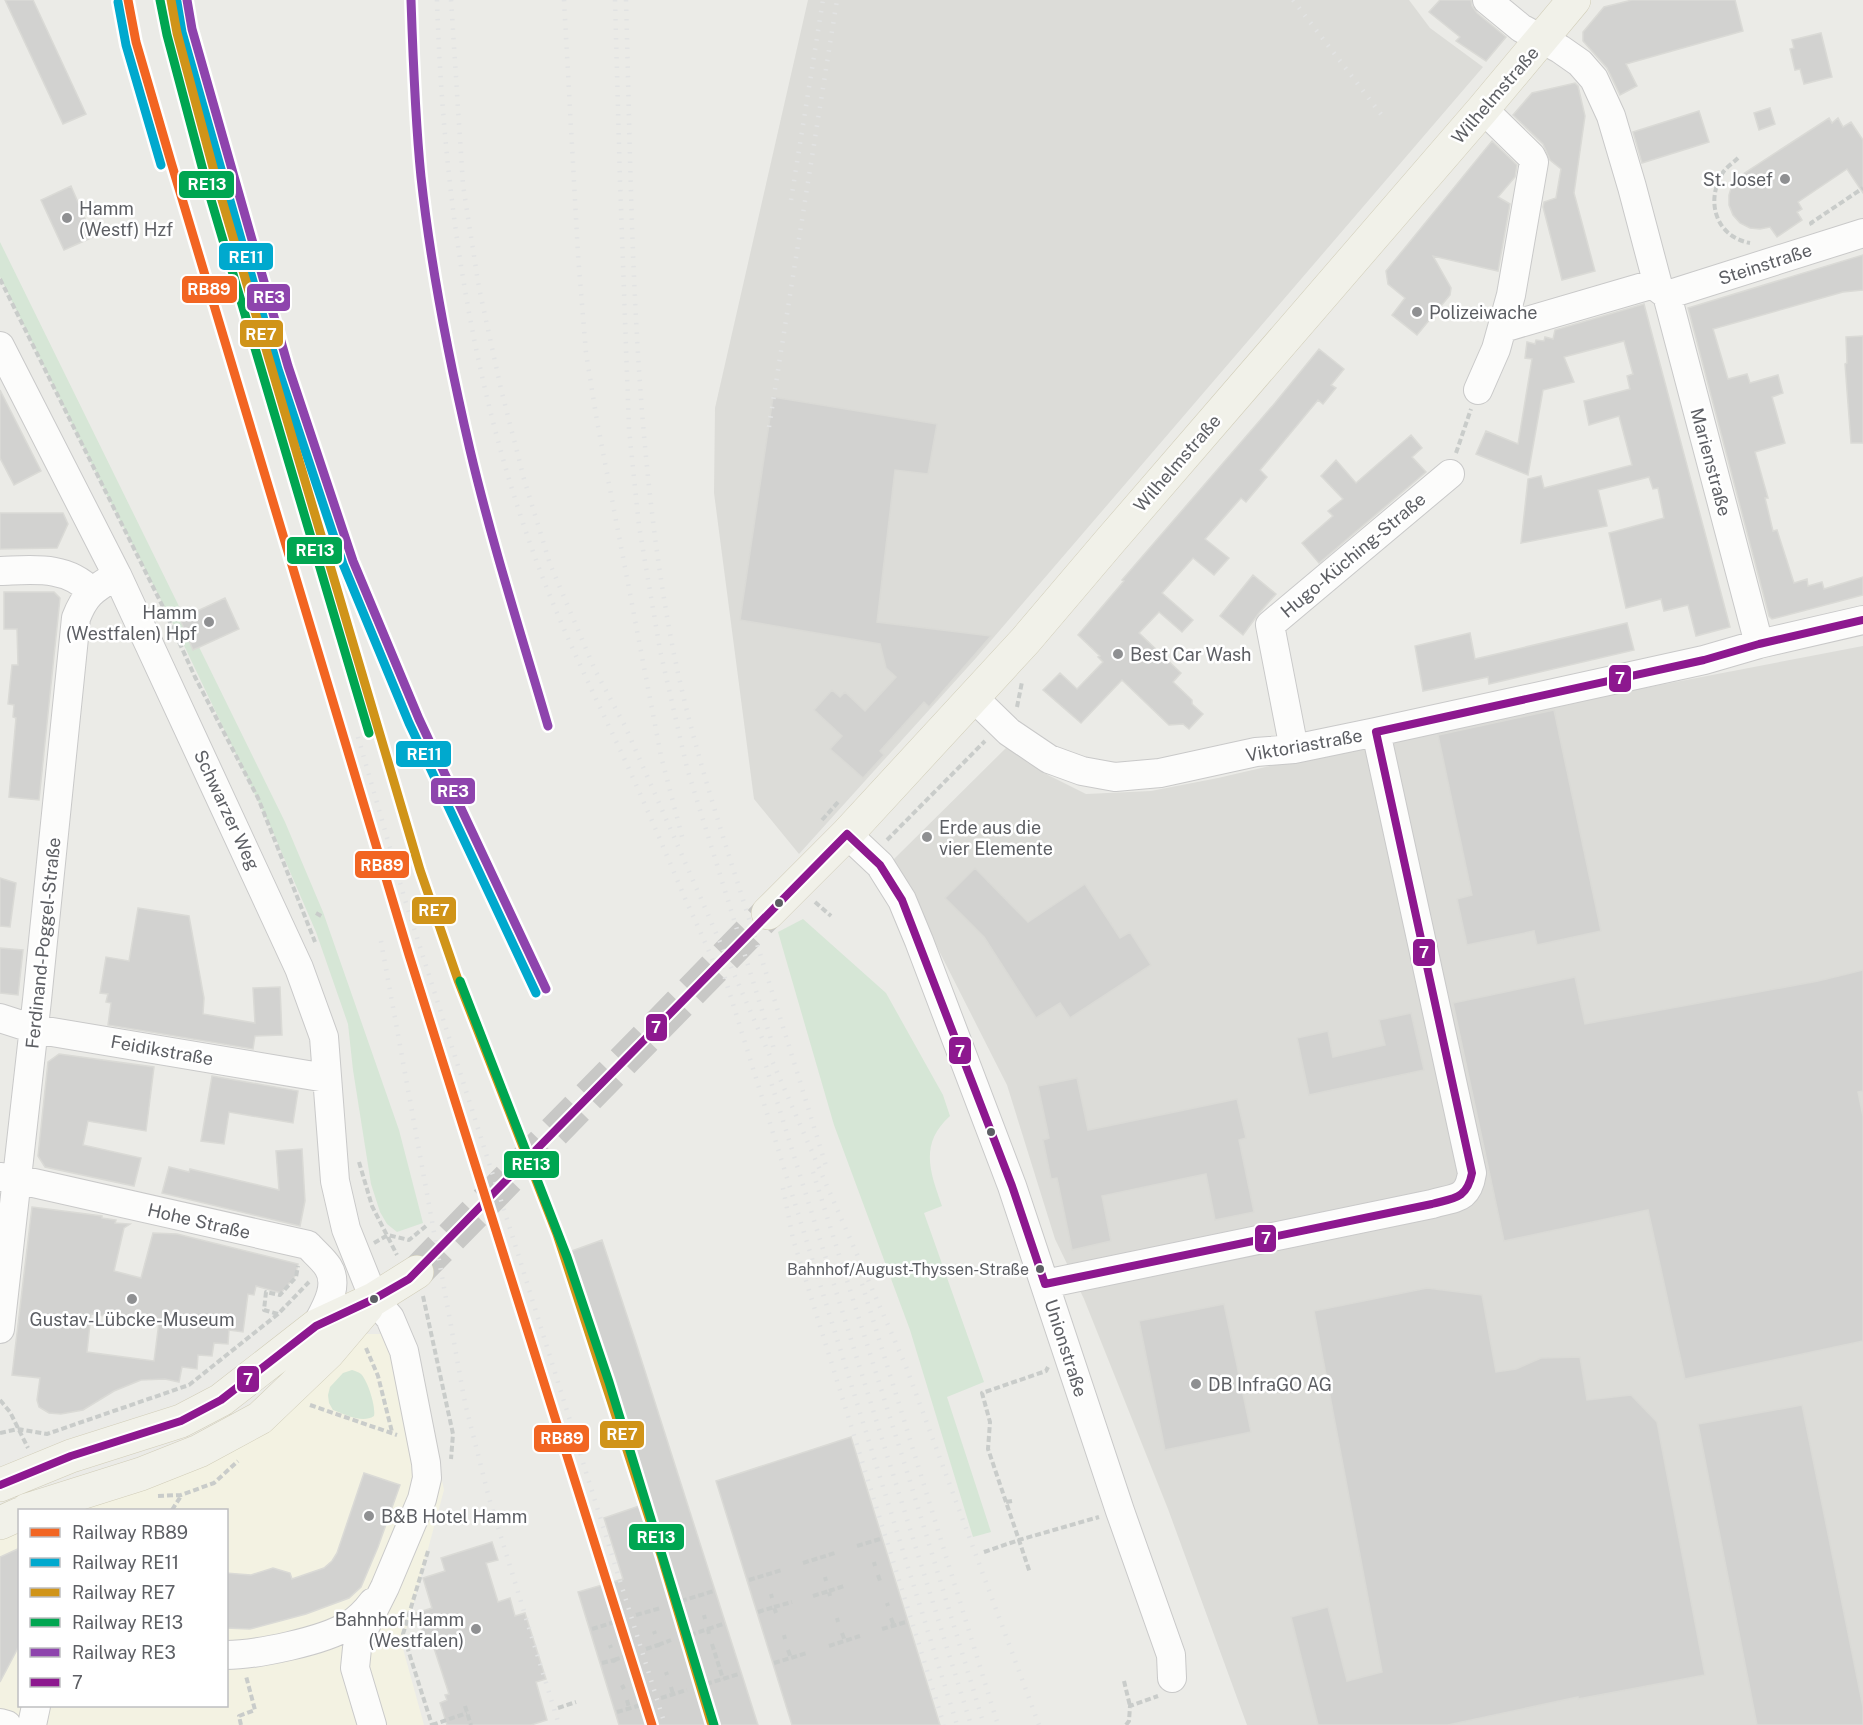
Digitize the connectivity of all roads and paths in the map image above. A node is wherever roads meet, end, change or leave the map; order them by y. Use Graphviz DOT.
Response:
graph roads {
  1 [pos="1488,0"];
  2 [pos="1574,0"];
  3 [pos="1541,41"];
  4 [pos="1483,109"];
  5 [pos="1738,158"];
  6 [pos="1863,188"];
  7 [pos="1814,232"];
  8 [pos="1863,233"];
  9 [pos="1755,244"];
  10 [pos="1662,289"];
  11 [pos="1503,328"];
  12 [pos="0,346"];
  13 [pos="1478,390"];
  14 [pos="1449,474"];
  15 [pos="0,571"];
  16 [pos="117,575"];
  17 [pos="91,591"];
  18 [pos="1863,620"];
  19 [pos="1759,644"];
  20 [pos="974,698"];
  21 [pos="1376,732"];
  22 [pos="1294,749"];
  23 [pos="847,834"];
  24 [pos="316,913"];
  25 [pos="768,914"];
  26 [pos="323,917"];
  27 [pos="0,1018"];
  28 [pos="34,1029"];
  29 [pos="326,1078"];
  30 [pos="8,1178"];
  31 [pos="426,1226"];
  32 [pos="356,1254"];
  33 [pos="312,1270"];
  34 [pos="417,1272"];
  35 [pos="1045,1284"];
  36 [pos="303,1286"];
  37 [pos="374,1299"];
  38 [pos="278,1314"];
  39 [pos="316,1326"];
  40 [pos="0,1329"];
  41 [pos="364,1344"];
  42 [pos="1049,1364"];
  43 [pos="284,1396"];
  44 [pos="0,1433"];
  45 [pos="392,1433"];
  46 [pos="424,1446"];
  47 [pos="0,1487"];
  48 [pos="181,1496"];
  49 [pos="1012,1501"];
  50 [pos="1006,1502"];
  51 [pos="30,1509"];
  52 [pos="173,1509"];
  53 [pos="18,1510"];
  54 [pos="1120,1511"];
  55 [pos="18,1513"];
  56 [pos="0,1523"];
  57 [pos="880,1539"];
  58 [pos="1019,1540"];
  59 [pos="857,1546"];
  60 [pos="984,1552"];
  61 [pos="835,1554"];
  62 [pos="803,1563"];
  63 [pos="782,1570"];
  64 [pos="1030,1573"];
  65 [pos="878,1575"];
  66 [pos="749,1580"];
  67 [pos="880,1581"];
  68 [pos="844,1586"];
  69 [pos="385,1587"];
  70 [pos="714,1591"];
  71 [pos="813,1596"];
  72 [pos="681,1601"];
  73 [pos="792,1602"];
  74 [pos="774,1607"];
  75 [pos="661,1608"];
  76 [pos="758,1612"];
  77 [pos="776,1613"];
  78 [pos="636,1615"];
  79 [pos="891,1618"];
  80 [pos="615,1622"];
  81 [pos="906,1622"];
  82 [pos="723,1624"];
  83 [pos="894,1626"];
  84 [pos="592,1629"];
  85 [pos="882,1629"];
  86 [pos="842,1633"];
  87 [pos="690,1635"];
  88 [pos="860,1636"];
  89 [pos="671,1640"];
  90 [pos="844,1641"];
  91 [pos="712,1644"];
  92 [pos="829,1646"];
  93 [pos="646,1648"];
  94 [pos="788,1650"];
  95 [pos="807,1653"];
  96 [pos="228,1654"];
  97 [pos="626,1656"];
  98 [pos="791,1658"];
  99 [pos="602,1663"];
  100 [pos="774,1663"];
  101 [pos="740,1674"];
  102 [pos="1172,1678"];
  103 [pos="723,1679"];
  104 [pos="1124,1681"];
  105 [pos="706,1684"];
  106 [pos="671,1687"];
  107 [pos="687,1690"];
  108 [pos="673,1694"];
  109 [pos="661,1698"];
  110 [pos="627,1700"];
  111 [pos="252,1701"];
  112 [pos="576,1702"];
  113 [pos="641,1705"];
  114 [pos="465,1706"];
  115 [pos="36,1707"];
  116 [pos="1130,1707"];
  117 [pos="558,1708"];
  118 [pos="630,1708"];
  119 [pos="617,1712"];
  120 [pos="467,1713"];
  121 [pos="0,1723"];
  122 [pos="7,1725"];
  123 [pos="32,1725"];
  124 [pos="241,1725"];
  125 [pos="372,1725"];
  126 [pos="432,1725"];
  127 [pos="471,1725"];
  128 [pos="1126,1725"];
  1 -- 3 [label="street, Marienstraße"];
  2 -- 3 [label="main road, Wilhelmstraße"];
  3 -- 4 [label="main road, Wilhelmstraße"];
  3 -- 10 [label="street, Marienstraße"];
  4 -- 11 [label="street"];
  4 -- 20 [label="main road, Wilhelmstraße"];
  5 -- 9 [label="path"];
  6 -- 7 [label="path"];
  7 -- 8 [label="street, Steinstraße"];
  7 -- 10 [label="street, Steinstraße"];
  10 -- 11 [label="street"];
  10 -- 19 [label="street, Marienstraße"];
  11 -- 13 [label="street"];
  12 -- 16 [label="street, Schwarzer Weg"];
  13 -- 14 [label="path"];
  14 -- 22 [label="street, Hugo-Küching-Straße"];
  15 -- 17 [label="street"];
  16 -- 17 [label="street, Ferdinand-Poggel-Straße"];
  16 -- 29 [label="street, Schwarzer Weg"];
  17 -- 28 [label="street, Ferdinand-Poggel-Straße"];
  18 -- 19 [label="street, Viktoriastraße"];
  19 -- 21 [label="street, Viktoriastraße"];
  20 -- 22 [label="street, Viktoriastraße"];
  20 -- 23 [label="main road, Wilhelmstraße"];
  21 -- 22 [label="street, Viktoriastraße"];
  21 -- 35 [label="street"];
  23 -- 25 [label="main road, Wilhelmstraße"];
  23 -- 35 [label="street, Unionstraße"];
  24 -- 26 [label="path"];
  27 -- 28 [label="street, Feidikstraße"];
  28 -- 29 [label="street, Feidikstraße"];
  28 -- 30 [label="street, Ferdinand-Poggel-Straße"];
  29 -- 32 [label="street, Schwarzer Weg"];
  30 -- 33 [label="street, Hohe Straße"];
  30 -- 40 [label="street, Ferdinand-Poggel-Straße"];
  31 -- 32 [label="path"];
  32 -- 37 [label="street, Schwarzer Weg"];
  33 -- 36 [label="path"];
  33 -- 36 [label="path"];
  33 -- 38 [label="path"];
  33 -- 39 [label="street"];
  34 -- 37 [label="main road"];
  35 -- 54 [label="street, Unionstraße"];
  36 -- 38 [label="path"];
  37 -- 39 [label="main road"];
  37 -- 43 [label="main road"];
  37 -- 46 [label="street, Schwarzer Weg"];
  38 -- 44 [label="path"];
  39 -- 47 [label="main road"];
  41 -- 45 [label="path"];
  42 -- 50 [label="path"];
  43 -- 45 [label="path"];
  43 -- 51 [label="main road"];
  45 -- 46 [label="path"];
  46 -- 69 [label="street, Schwarzer Weg"];
  47 -- 53 [label="street"];
  48 -- 52 [label="path"];
  49 -- 50 [label="path"];
  50 -- 58 [label="path"];
  54 -- 58 [label="path"];
  54 -- 102 [label="street, Unionstraße"];
  55 -- 56 [label="main road"];
  57 -- 59 [label="path"];
  58 -- 60 [label="path"];
  58 -- 64 [label="path"];
  61 -- 62 [label="path"];
  63 -- 66 [label="path"];
  65 -- 67 [label="path"];
  68 -- 71 [label="path"];
  69 -- 96 [label="street"];
  69 -- 125 [label="street"];
  70 -- 72 [label="path"];
  73 -- 74 [label="path"];
  74 -- 76 [label="path"];
  74 -- 77 [label="path"];
  75 -- 78 [label="path"];
  79 -- 83 [label="path"];
  80 -- 84 [label="path"];
  81 -- 83 [label="path"];
  82 -- 87 [label="path"];
  83 -- 85 [label="path"];
  86 -- 90 [label="path"];
  88 -- 90 [label="path"];
  89 -- 93 [label="path"];
  90 -- 92 [label="path"];
  91 -- 103 [label="path"];
  94 -- 98 [label="path"];
  95 -- 98 [label="path"];
  97 -- 99 [label="path"];
  98 -- 100 [label="path"];
  101 -- 103 [label="path"];
  102 -- 116 [label="path"];
  103 -- 105 [label="path"];
  104 -- 116 [label="path"];
  106 -- 108 [label="path"];
  107 -- 108 [label="path"];
  108 -- 109 [label="path"];
  110 -- 118 [label="path"];
  111 -- 124 [label="path"];
  112 -- 117 [label="path"];
  113 -- 118 [label="path"];
  114 -- 120 [label="path"];
  115 -- 123 [label="street"];
  116 -- 128 [label="path"];
  118 -- 119 [label="path"];
  120 -- 126 [label="path"];
  120 -- 127 [label="path"];
  121 -- 122 [label="street"];
}
